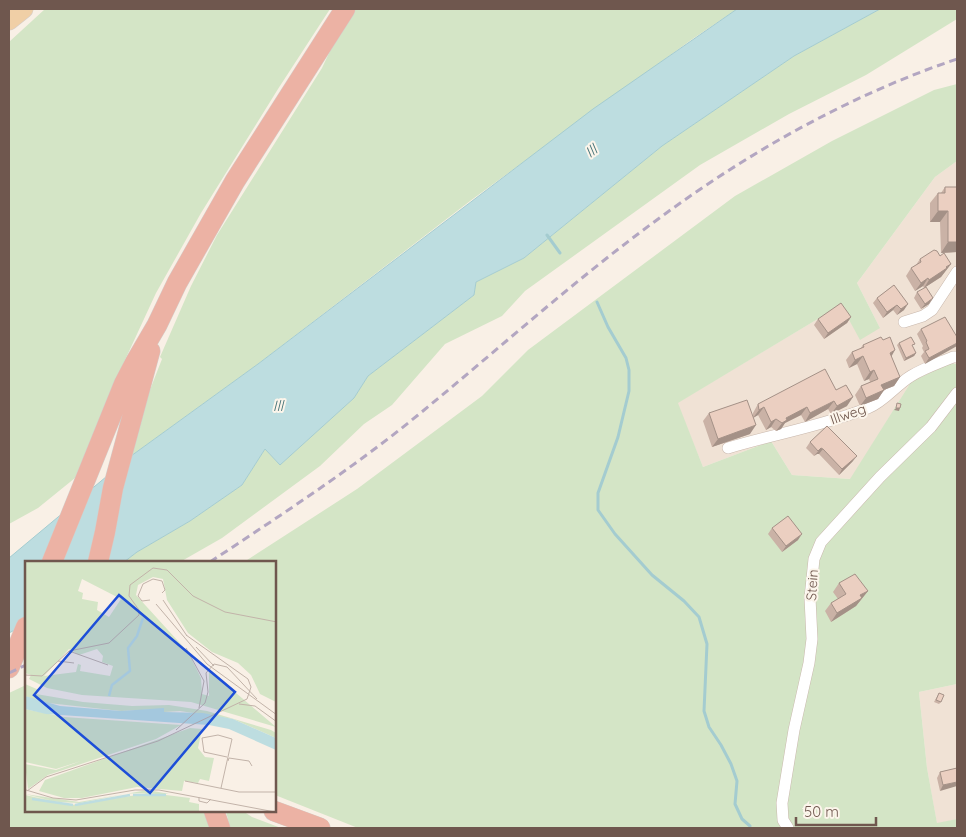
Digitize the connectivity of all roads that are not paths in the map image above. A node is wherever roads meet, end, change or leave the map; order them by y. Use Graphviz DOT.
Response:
graph roads {
  1 [pos="24,9"];
  2 [pos="345,9"];
  3 [pos="9,21"];
  4 [pos="957,272"];
  5 [pos="904,322"];
  6 [pos="157,325"];
  7 [pos="957,357"];
  8 [pos="957,393"];
  9 [pos="728,448"];
  10 [pos="105,532"];
  11 [pos="52,561"];
  12 [pos="98,561"];
  13 [pos="106,561"];
  14 [pos="25,629"];
  15 [pos="9,668"];
  16 [pos="214,812"];
  17 [pos="276,812"];
  18 [pos="220,828"];
  19 [pos="320,828"];
  20 [pos="788,828"];
  1 -- 3 [label="main road"];
  2 -- 6 [label="highway"];
  4 -- 5 [label="street"];
  6 -- 10 [label="highway"];
  6 -- 11 [label="highway"];
  7 -- 9 [label="street, Illweg"];
  8 -- 20 [label="street, Stein"];
  10 -- 12 [label="highway"];
  10 -- 13 [label="highway"];
  14 -- 15 [label="highway"];
  16 -- 18 [label="highway"];
  17 -- 19 [label="highway"];
}
